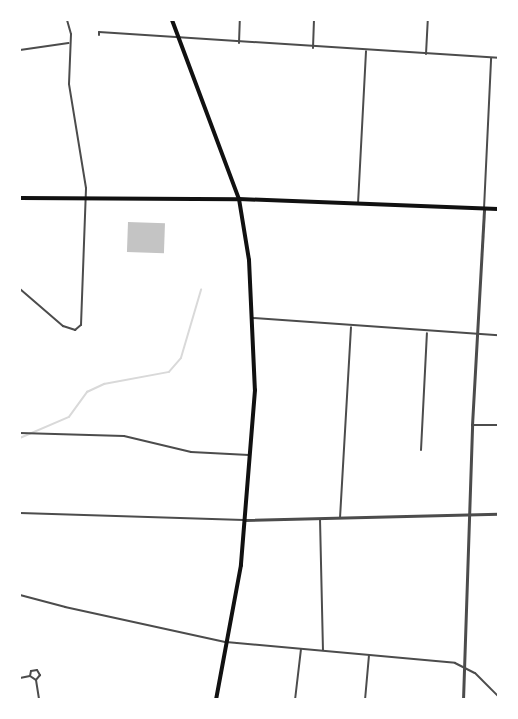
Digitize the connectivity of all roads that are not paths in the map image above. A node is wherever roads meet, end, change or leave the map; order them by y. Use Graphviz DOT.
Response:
graph roads {
  1 [pos="67,20"];
  2 [pos="172,20"];
  3 [pos="240,20"];
  4 [pos="314,20"];
  5 [pos="428,20"];
  6 [pos="99,35"];
  7 [pos="181,38"];
  8 [pos="69,43"];
  9 [pos="239,43"];
  10 [pos="313,48"];
  11 [pos="20,50"];
  12 [pos="367,50"];
  13 [pos="426,54"];
  14 [pos="491,57"];
  15 [pos="498,58"];
  16 [pos="20,198"];
  17 [pos="84,198"];
  18 [pos="239,199"];
  19 [pos="358,204"];
  20 [pos="484,208"];
  21 [pos="498,209"];
  22 [pos="20,289"];
  23 [pos="253,318"];
  24 [pos="351,327"];
  25 [pos="428,332"];
  26 [pos="476,335"];
  27 [pos="498,335"];
  28 [pos="472,425"];
  29 [pos="498,425"];
  30 [pos="20,433"];
  31 [pos="421,450"];
  32 [pos="249,455"];
  33 [pos="20,513"];
  34 [pos="498,514"];
  35 [pos="470,515"];
  36 [pos="340,518"];
  37 [pos="320,519"];
  38 [pos="244,520"];
  39 [pos="20,595"];
  40 [pos="226,642"];
  41 [pos="301,648"];
  42 [pos="322,650"];
  43 [pos="369,655"];
  44 [pos="462,666"];
  45 [pos="30,676"];
  46 [pos="20,678"];
  47 [pos="36,680"];
  48 [pos="498,696"];
  49 [pos="39,699"];
  50 [pos="216,699"];
  51 [pos="295,699"];
  52 [pos="365,699"];
  53 [pos="463,699"];
  1 -- 8 [label="street"];
  2 -- 7 [label="main road"];
  3 -- 9 [label="street"];
  4 -- 10 [label="street"];
  5 -- 13 [label="street"];
  6 -- 7 [label="street"];
  7 -- 9 [label="street"];
  7 -- 18 [label="main road"];
  8 -- 11 [label="street"];
  8 -- 17 [label="street"];
  9 -- 10 [label="street"];
  10 -- 12 [label="street"];
  12 -- 13 [label="street"];
  12 -- 19 [label="street"];
  13 -- 14 [label="street"];
  14 -- 15 [label="street"];
  14 -- 20 [label="street"];
  16 -- 17 [label="main road"];
  17 -- 18 [label="main road"];
  17 -- 22 [label="street"];
  18 -- 19 [label="main road"];
  18 -- 23 [label="main road"];
  19 -- 20 [label="main road"];
  20 -- 21 [label="main road"];
  20 -- 26 [label="street"];
  23 -- 24 [label="street"];
  23 -- 32 [label="main road"];
  24 -- 25 [label="street"];
  24 -- 36 [label="street"];
  25 -- 26 [label="street"];
  25 -- 31 [label="street"];
  26 -- 27 [label="street"];
  26 -- 28 [label="street"];
  28 -- 29 [label="street"];
  28 -- 35 [label="street"];
  30 -- 32 [label="street"];
  32 -- 38 [label="main road"];
  33 -- 38 [label="street"];
  34 -- 35 [label="street"];
  35 -- 36 [label="street"];
  35 -- 44 [label="street"];
  36 -- 37 [label="street"];
  37 -- 38 [label="street"];
  37 -- 42 [label="street"];
  38 -- 40 [label="main road"];
  39 -- 40 [label="street"];
  40 -- 41 [label="street"];
  40 -- 50 [label="main road"];
  41 -- 42 [label="street"];
  41 -- 51 [label="street"];
  42 -- 43 [label="street"];
  43 -- 44 [label="street"];
  43 -- 52 [label="street"];
  44 -- 48 [label="street"];
  44 -- 53 [label="street"];
  45 -- 46 [label="street"];
  45 -- 47 [label="street"];
  45 -- 47 [label="street"];
  47 -- 49 [label="street"];
}
